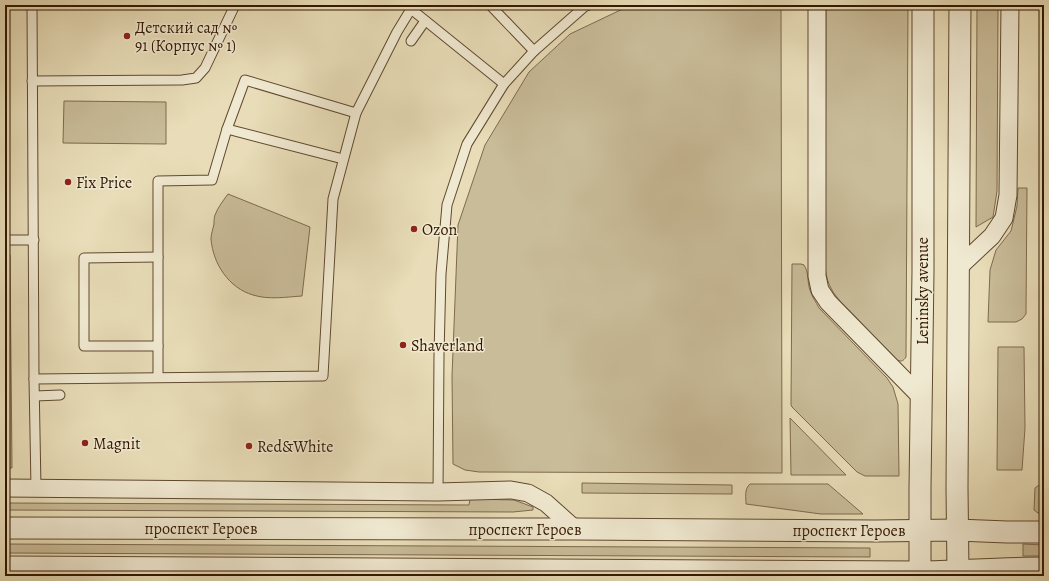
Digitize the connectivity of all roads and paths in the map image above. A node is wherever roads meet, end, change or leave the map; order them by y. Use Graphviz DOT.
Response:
graph roads {
  1 [pos="32,5"];
  2 [pos="235,5"];
  3 [pos="490,5"];
  4 [pos="589,5"];
  5 [pos="818,5"];
  6 [pos="923,5"];
  7 [pos="960,5"];
  8 [pos="1010,5"];
  9 [pos="409,7"];
  10 [pos="425,21"];
  11 [pos="411,41"];
  12 [pos="534,51"];
  13 [pos="32,81"];
  14 [pos="504,84"];
  15 [pos="356,113"];
  16 [pos="226,129"];
  17 [pos="344,159"];
  18 [pos="5,240"];
  19 [pos="34,240"];
  20 [pos="158,257"];
  21 [pos="959,267"];
  22 [pos="158,346"];
  23 [pos="158,377"];
  24 [pos="34,379"];
  25 [pos="60,395"];
  26 [pos="35,396"];
  27 [pos="921,397"];
  28 [pos="5,488"];
  29 [pos="36,488"];
  30 [pos="438,492"];
  31 [pos="5,528"];
  32 [pos="575,529"];
  33 [pos="920,530"];
  34 [pos="957,530"];
  35 [pos="1044,532"];
  36 [pos="5,567"];
  37 [pos="1044,568"];
  38 [pos="797,574"];
  39 [pos="920,574"];
  40 [pos="958,574"];
  1 -- 13 [label="lane"];
  2 -- 13 [label="lane"];
  3 -- 12 [label="lane"];
  4 -- 12 [label="lane"];
  5 -- 27 [label="street"];
  6 -- 27 [label="street, Leninsky avenue"];
  7 -- 21 [label="street"];
  8 -- 21 [label="street"];
  9 -- 10 [label="lane"];
  9 -- 15 [label="lane"];
  10 -- 11 [label="lane"];
  10 -- 14 [label="lane"];
  12 -- 14 [label="lane"];
  13 -- 19 [label="lane"];
  14 -- 30 [label="lane"];
  15 -- 16 [label="lane"];
  15 -- 17 [label="lane"];
  16 -- 17 [label="lane"];
  16 -- 20 [label="lane"];
  17 -- 23 [label="lane"];
  18 -- 19 [label="lane"];
  19 -- 24 [label="lane"];
  20 -- 22 [label="lane"];
  20 -- 22 [label="lane"];
  21 -- 34 [label="street"];
  22 -- 23 [label="lane"];
  23 -- 24 [label="lane"];
  24 -- 26 [label="lane"];
  25 -- 26 [label="lane"];
  26 -- 29 [label="lane"];
  27 -- 33 [label="street, Leninsky avenue"];
  28 -- 29 [label="street"];
  29 -- 30 [label="street"];
  30 -- 32 [label="street"];
  31 -- 32 [label="street, проспект Героев"];
  32 -- 33 [label="street, проспект Героев"];
  33 -- 34 [label="street, проспект Героев"];
  33 -- 39 [label="street, Leninsky avenue"];
  34 -- 35 [label="street, проспект Героев"];
  34 -- 40 [label="street"];
  36 -- 38 [label="street"];
  37 -- 40 [label="street"];
  38 -- 39 [label="street"];
  39 -- 40 [label="street"];
}
